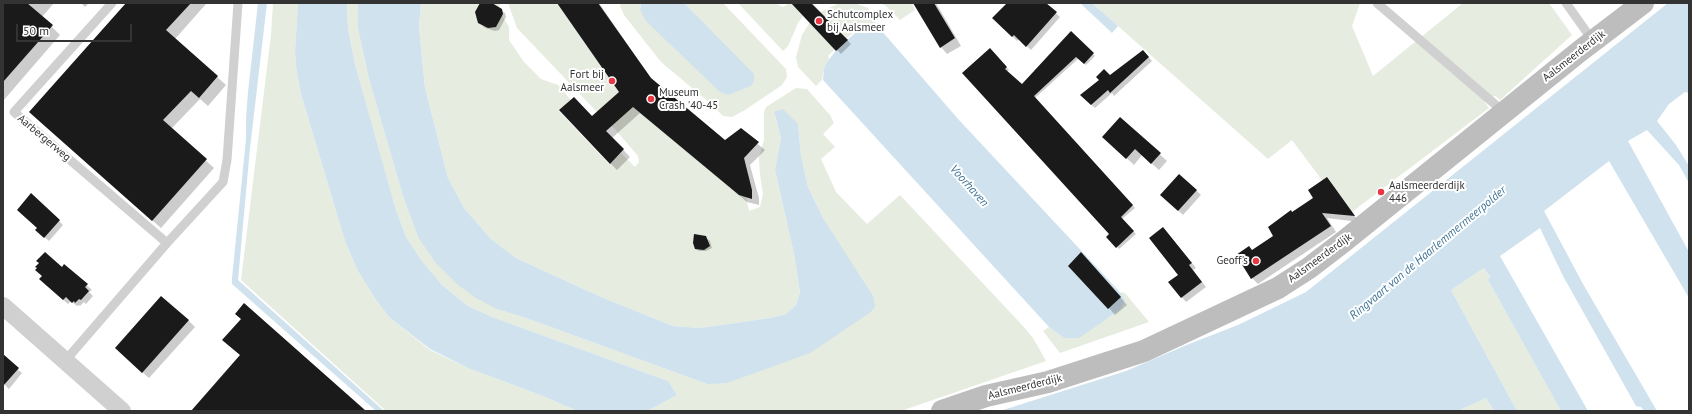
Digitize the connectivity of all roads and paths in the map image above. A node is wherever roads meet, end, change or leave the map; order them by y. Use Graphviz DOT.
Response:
graph roads {
  1 [pos="112,3"];
  2 [pos="238,3"];
  3 [pos="1377,3"];
  4 [pos="1566,3"];
  5 [pos="1643,3"];
  6 [pos="1593,41"];
  7 [pos="1504,112"];
  8 [pos="167,243"];
  9 [pos="3,306"];
  10 [pos="65,361"];
  11 [pos="122,411"];
  12 [pos="942,411"];
  1 -- 8 [label="lane, Aarbergerweg"];
  2 -- 8 [label="lane"];
  3 -- 7 [label="lane"];
  4 -- 6 [label="lane"];
  5 -- 6 [label="street, Aalsmeerderdijk"];
  6 -- 7 [label="street, Aalsmeerderdijk"];
  7 -- 12 [label="street, Aalsmeerderdijk"];
  8 -- 10 [label="lane"];
  9 -- 10 [label="street"];
  10 -- 11 [label="street"];
}
